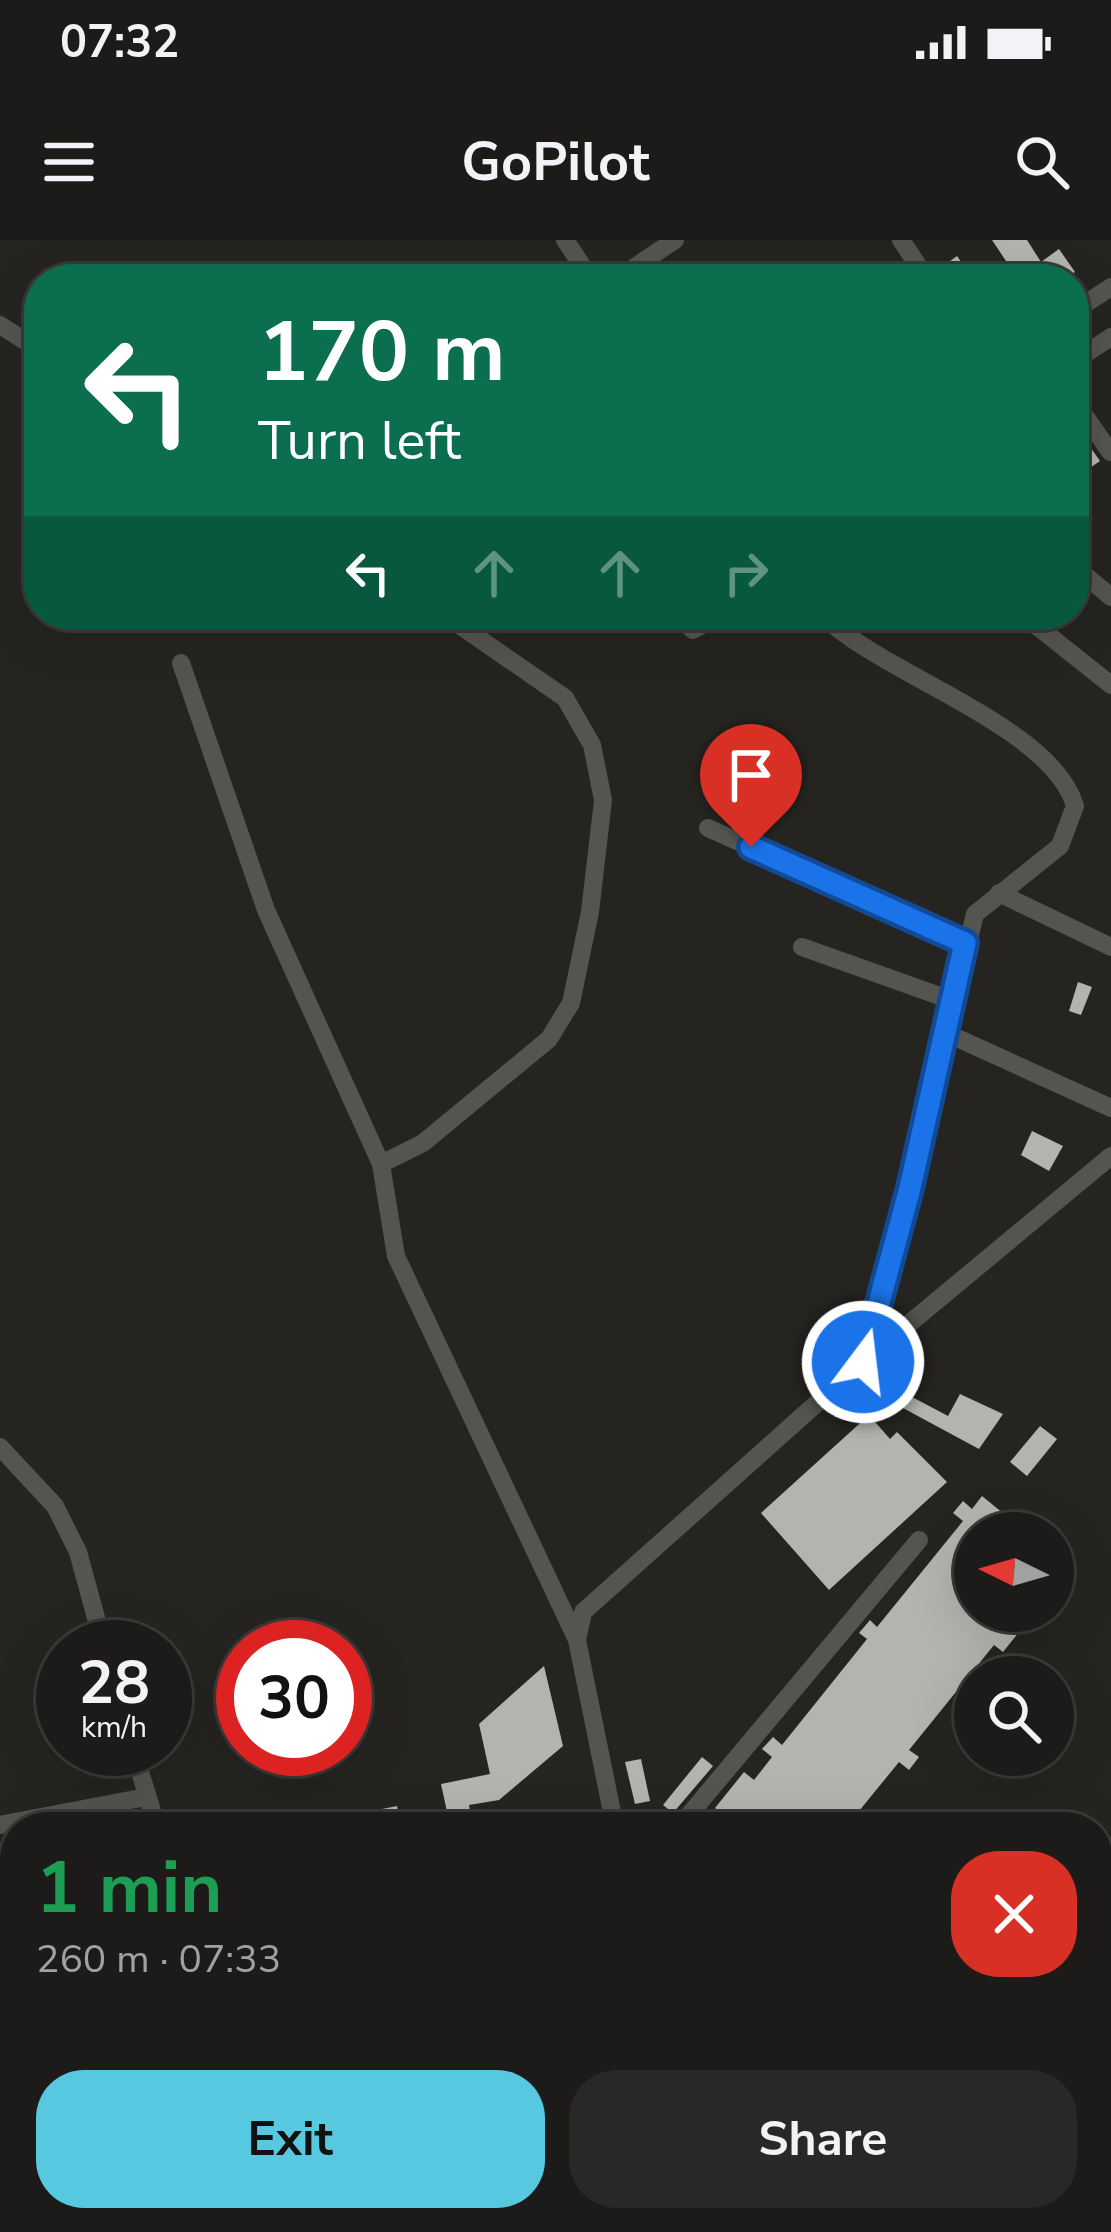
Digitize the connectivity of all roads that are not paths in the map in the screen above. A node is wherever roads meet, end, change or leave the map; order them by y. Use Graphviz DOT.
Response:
graph roads {
  1 [pos="675,240"];
  2 [pos="639,264"];
  3 [pos="1089,422"];
  4 [pos="1110,452"];
  5 [pos="467,630"];
  6 [pos="837,630"];
  7 [pos="1043,630"];
  8 [pos="182,663"];
  9 [pos="1111,685"];
  10 [pos="708,828"];
  11 [pos="999,893"];
  12 [pos="965,943"];
  13 [pos="802,946"];
  14 [pos="1111,947"];
  15 [pos="950,1000"];
  16 [pos="944,1032"];
  17 [pos="1111,1108"];
  18 [pos="1111,1156"];
  19 [pos="381,1164"];
  20 [pos="863,1362"];
  21 [pos="0,1448"];
  22 [pos="919,1540"];
  23 [pos="97,1620"];
  24 [pos="577,1640"];
  25 [pos="140,1776"];
  26 [pos="146,1797"];
  27 [pos="68,1812"];
  28 [pos="152,1812"];
  29 [pos="612,1812"];
  30 [pos="692,1812"];
  1 -- 2 [label="street"];
  3 -- 4 [label="street"];
  5 -- 19 [label="street"];
  6 -- 11 [label="street"];
  7 -- 9 [label="street"];
  8 -- 19 [label="street"];
  10 -- 12 [label="street"];
  11 -- 12 [label="street"];
  11 -- 14 [label="street"];
  12 -- 15 [label="street"];
  13 -- 15 [label="street"];
  15 -- 16 [label="street"];
  16 -- 17 [label="street"];
  16 -- 20 [label="street"];
  18 -- 20 [label="street"];
  19 -- 24 [label="street"];
  20 -- 24 [label="street"];
  21 -- 23 [label="street"];
  22 -- 30 [label="street"];
  24 -- 29 [label="street"];
  25 -- 26 [label="street"];
  26 -- 27 [label="street"];
  26 -- 28 [label="street"];
}
